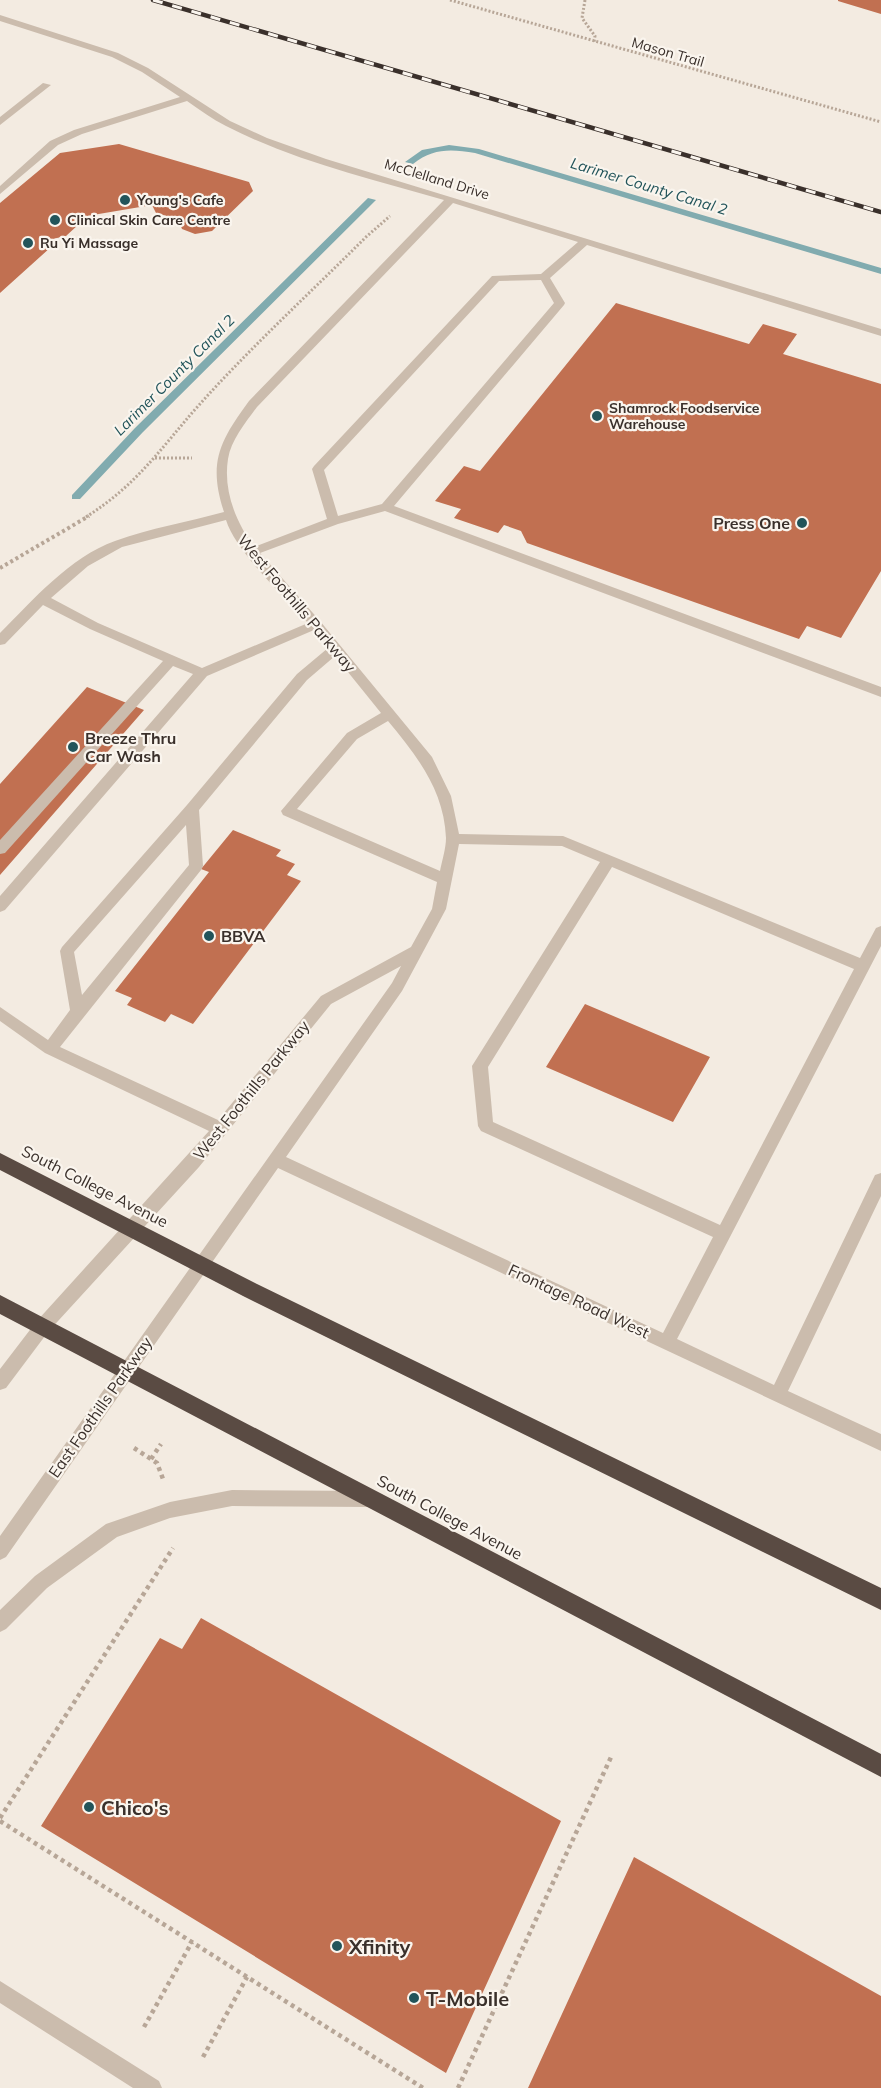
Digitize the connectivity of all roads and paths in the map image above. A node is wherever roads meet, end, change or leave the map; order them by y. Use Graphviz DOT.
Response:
graph roads {
  1 [pos="450,0"];
  2 [pos="585,0"];
  3 [pos="0,18"];
  4 [pos="594,42"];
  5 [pos="46,85"];
  6 [pos="188,98"];
  7 [pos="0,122"];
  8 [pos="881,122"];
  9 [pos="0,191"];
  10 [pos="451,199"];
  11 [pos="391,214"];
  12 [pos="585,241"];
  13 [pos="544,277"];
  14 [pos="881,333"];
  15 [pos="154,458"];
  16 [pos="222,458"];
  17 [pos="386,507"];
  18 [pos="229,515"];
  19 [pos="334,521"];
  20 [pos="252,552"];
  21 [pos="0,568"];
  22 [pos="42,599"];
  23 [pos="316,624"];
  24 [pos="0,641"];
  25 [pos="336,648"];
  26 [pos="171,660"];
  27 [pos="202,674"];
  28 [pos="881,692"];
  29 [pos="390,714"];
  30 [pos="192,809"];
  31 [pos="453,839"];
  32 [pos="0,849"];
  33 [pos="609,860"];
  34 [pos="445,879"];
  35 [pos="0,906"];
  36 [pos="881,932"];
  37 [pos="414,952"];
  38 [pos="863,966"];
  39 [pos="78,1011"];
  40 [pos="0,1013"];
  41 [pos="50,1049"];
  42 [pos="219,1128"];
  43 [pos="276,1160"];
  44 [pos="0,1161"];
  45 [pos="881,1180"];
  46 [pos="132,1228"];
  47 [pos="723,1234"];
  48 [pos="202,1265"];
  49 [pos="0,1304"];
  50 [pos="42,1327"];
  51 [pos="667,1342"];
  52 [pos="125,1371"];
  53 [pos="0,1382"];
  54 [pos="778,1394"];
  55 [pos="881,1443"];
  56 [pos="161,1444"];
  57 [pos="134,1448"];
  58 [pos="151,1459"];
  59 [pos="165,1485"];
  60 [pos="370,1499"];
  61 [pos="173,1548"];
  62 [pos="0,1551"];
  63 [pos="881,1599"];
  64 [pos="0,1623"];
  65 [pos="612,1755"];
  66 [pos="881,1766"];
  67 [pos="0,1819"];
  68 [pos="192,1942"];
  69 [pos="247,1977"];
  70 [pos="0,1991"];
  71 [pos="144,2027"];
  72 [pos="203,2056"];
  73 [pos="152,2088"];
  74 [pos="423,2088"];
  75 [pos="458,2088"];
  1 -- 4 [label="path, Mason Trail"];
  2 -- 4 [label="path"];
  3 -- 6 [label="street, McClelland Drive"];
  4 -- 8 [label="path, Mason Trail"];
  5 -- 7 [label="street"];
  6 -- 9 [label="street"];
  6 -- 10 [label="street, McClelland Drive"];
  10 -- 12 [label="street, McClelland Drive"];
  10 -- 16 [label="street, West Foothills Parkway"];
  11 -- 15 [label="path"];
  12 -- 13 [label="street"];
  12 -- 14 [label="street, McClelland Drive"];
  13 -- 17 [label="street"];
  13 -- 19 [label="street"];
  15 -- 16 [label="path"];
  15 -- 21 [label="path"];
  16 -- 18 [label="street, West Foothills Parkway"];
  17 -- 19 [label="street"];
  17 -- 28 [label="street"];
  18 -- 20 [label="street, West Foothills Parkway"];
  18 -- 22 [label="street"];
  19 -- 20 [label="street"];
  20 -- 23 [label="street, West Foothills Parkway"];
  22 -- 24 [label="street"];
  22 -- 26 [label="street"];
  23 -- 25 [label="street, West Foothills Parkway"];
  23 -- 27 [label="street"];
  25 -- 29 [label="street, West Foothills Parkway"];
  25 -- 30 [label="street"];
  26 -- 27 [label="street"];
  26 -- 32 [label="street"];
  27 -- 35 [label="street"];
  29 -- 31 [label="street, West Foothills Parkway"];
  29 -- 34 [label="street"];
  30 -- 39 [label="street"];
  30 -- 39 [label="street"];
  31 -- 33 [label="street"];
  31 -- 34 [label="street, West Foothills Parkway"];
  33 -- 38 [label="street"];
  33 -- 47 [label="street"];
  34 -- 37 [label="street, West Foothills Parkway"];
  36 -- 38 [label="street"];
  37 -- 42 [label="street, West Foothills Parkway"];
  37 -- 43 [label="street, West Foothills Parkway"];
  38 -- 47 [label="street"];
  39 -- 41 [label="street"];
  40 -- 41 [label="street"];
  41 -- 42 [label="street"];
  42 -- 46 [label="street, West Foothills Parkway"];
  43 -- 48 [label="street, West Foothills Parkway"];
  43 -- 51 [label="street, Frontage Road West"];
  44 -- 46 [label="highway, South College Avenue"];
  45 -- 54 [label="street"];
  46 -- 48 [label="highway, South College Avenue"];
  46 -- 50 [label="street"];
  47 -- 51 [label="street"];
  48 -- 52 [label="street, East Foothills Parkway"];
  48 -- 63 [label="highway, South College Avenue"];
  49 -- 50 [label="highway, South College Avenue"];
  50 -- 52 [label="highway, South College Avenue"];
  50 -- 53 [label="street"];
  51 -- 54 [label="street, Frontage Road West"];
  52 -- 60 [label="highway, South College Avenue"];
  52 -- 62 [label="street, East Foothills Parkway"];
  54 -- 55 [label="street, Frontage Road West"];
  56 -- 58 [label="path"];
  57 -- 58 [label="path"];
  58 -- 59 [label="path"];
  60 -- 64 [label="street"];
  60 -- 66 [label="highway, South College Avenue"];
  61 -- 67 [label="path"];
  65 -- 75 [label="path"];
  67 -- 68 [label="path"];
  68 -- 69 [label="path"];
  68 -- 71 [label="path"];
  69 -- 72 [label="path"];
  69 -- 74 [label="path"];
  70 -- 73 [label="street"];
}
